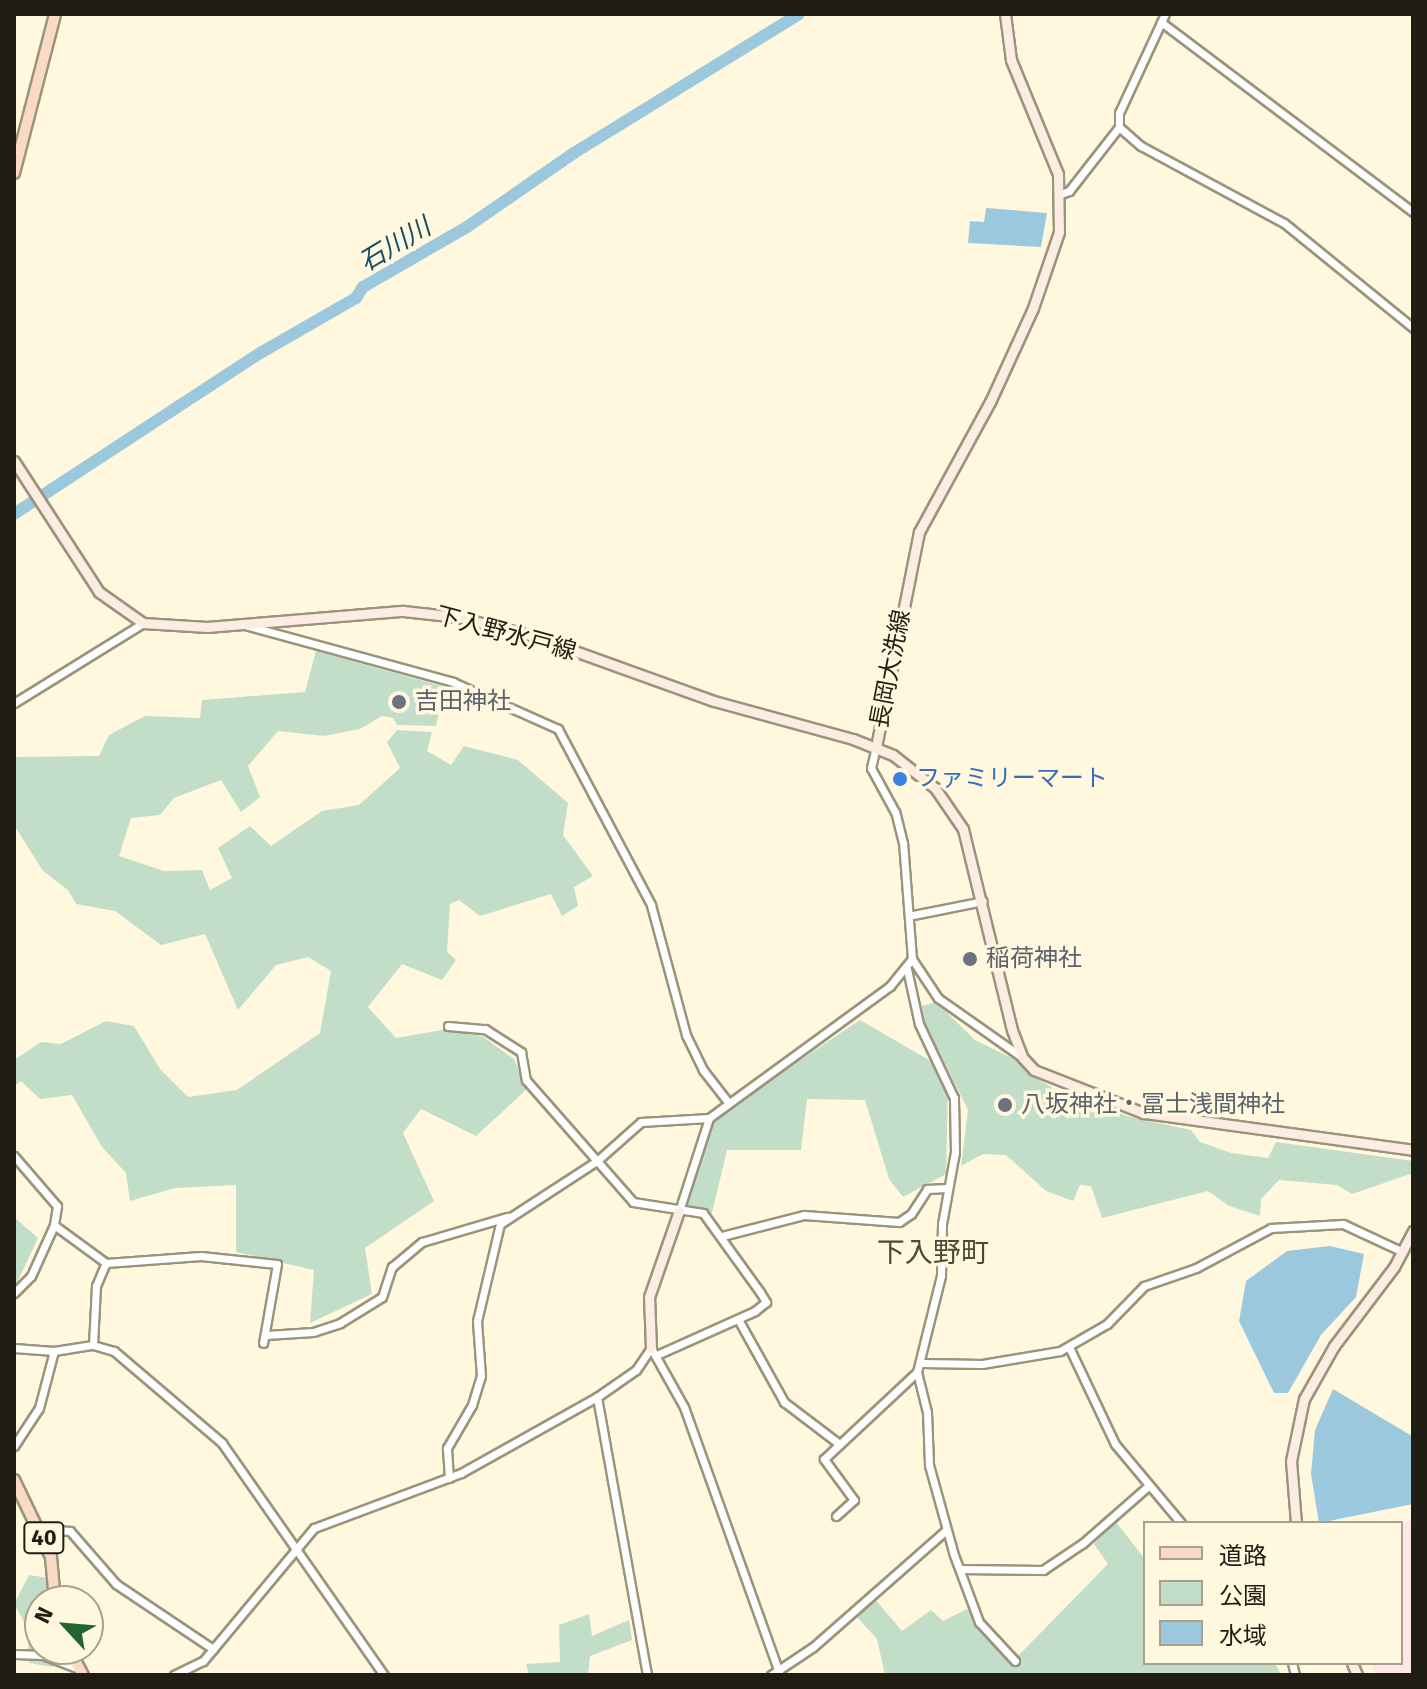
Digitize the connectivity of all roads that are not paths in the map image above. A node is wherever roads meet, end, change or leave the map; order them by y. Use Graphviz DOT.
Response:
graph roads {
  1 [pos="55,14"];
  2 [pos="1005,14"];
  3 [pos="1163,18"];
  4 [pos="1116,132"];
  5 [pos="18,139"];
  6 [pos="14,173"];
  7 [pos="1061,194"];
  8 [pos="1413,212"];
  9 [pos="1413,328"];
  10 [pos="14,461"];
  11 [pos="143,623"];
  12 [pos="245,625"];
  13 [pos="14,703"];
  14 [pos="876,747"];
  15 [pos="983,901"];
  16 [pos="913,915"];
  17 [pos="912,959"];
  18 [pos="907,969"];
  19 [pos="448,1026"];
  20 [pos="1023,1058"];
  21 [pos="728,1102"];
  22 [pos="709,1118"];
  23 [pos="1413,1150"];
  24 [pos="14,1156"];
  25 [pos="598,1160"];
  26 [pos="947,1188"];
  27 [pos="679,1211"];
  28 [pos="509,1216"];
  29 [pos="54,1225"];
  30 [pos="1413,1231"];
  31 [pos="722,1236"];
  32 [pos="1403,1252"];
  33 [pos="106,1263"];
  34 [pos="14,1293"];
  35 [pos="739,1321"];
  36 [pos="93,1345"];
  37 [pos="1069,1347"];
  38 [pos="14,1348"];
  39 [pos="54,1351"];
  40 [pos="655,1351"];
  41 [pos="923,1363"];
  42 [pos="917,1372"];
  43 [pos="597,1397"];
  44 [pos="838,1443"];
  45 [pos="14,1446"];
  46 [pos="449,1478"];
  47 [pos="14,1480"];
  48 [pos="1148,1486"];
  49 [pos="17,1494"];
  50 [pos="836,1516"];
  51 [pos="1179,1521"];
  52 [pos="1296,1521"];
  53 [pos="40,1529"];
  54 [pos="946,1530"];
  55 [pos="293,1546"];
  56 [pos="960,1569"];
  57 [pos="54,1585"];
  58 [pos="213,1649"];
  59 [pos="14,1654"];
  60 [pos="1015,1661"];
  61 [pos="81,1672"];
  62 [pos="780,1672"];
  63 [pos="174,1675"];
  64 [pos="384,1675"];
  65 [pos="647,1675"];
  66 [pos="771,1675"];
  1 -- 5 [label="main road"];
  2 -- 7 [label="main road, 長岡大洗線"];
  3 -- 4 [label="street"];
  3 -- 8 [label="street"];
  4 -- 7 [label="street"];
  4 -- 9 [label="street"];
  5 -- 6 [label="main road"];
  7 -- 14 [label="main road, 長岡大洗線"];
  10 -- 11 [label="main road"];
  11 -- 12 [label="main road, 下入野水戸線"];
  11 -- 13 [label="street"];
  12 -- 14 [label="main road, 下入野水戸線"];
  12 -- 21 [label="street"];
  14 -- 15 [label="main road, 長岡大洗線"];
  14 -- 16 [label="street"];
  15 -- 16 [label="street"];
  15 -- 20 [label="main road, 長岡大洗線"];
  16 -- 17 [label="street"];
  17 -- 18 [label="street"];
  17 -- 20 [label="street"];
  18 -- 21 [label="street"];
  18 -- 26 [label="street"];
  19 -- 25 [label="street"];
  20 -- 23 [label="main road"];
  21 -- 22 [label="street"];
  22 -- 25 [label="street"];
  22 -- 27 [label="street"];
  24 -- 29 [label="street"];
  25 -- 27 [label="street"];
  25 -- 28 [label="street"];
  26 -- 31 [label="street"];
  26 -- 41 [label="street"];
  27 -- 31 [label="street"];
  27 -- 40 [label="main road"];
  28 -- 33 [label="street"];
  28 -- 46 [label="street"];
  29 -- 33 [label="street"];
  29 -- 34 [label="street"];
  30 -- 32 [label="main road"];
  31 -- 35 [label="street"];
  32 -- 37 [label="street"];
  32 -- 52 [label="main road"];
  33 -- 36 [label="street"];
  35 -- 40 [label="street"];
  35 -- 44 [label="street"];
  36 -- 39 [label="street"];
  36 -- 55 [label="street"];
  37 -- 41 [label="street"];
  37 -- 48 [label="street"];
  38 -- 39 [label="street"];
  39 -- 45 [label="street"];
  40 -- 43 [label="street"];
  40 -- 62 [label="street"];
  41 -- 42 [label="street"];
  42 -- 44 [label="street"];
  42 -- 54 [label="street"];
  43 -- 46 [label="street"];
  43 -- 65 [label="street"];
  44 -- 50 [label="street"];
  46 -- 55 [label="street"];
  47 -- 49 [label="main road, 40"];
  48 -- 51 [label="street"];
  48 -- 56 [label="street"];
  49 -- 53 [label="main road, 40"];
  53 -- 57 [label="main road, 40"];
  53 -- 58 [label="street"];
  54 -- 56 [label="street"];
  54 -- 62 [label="street"];
  55 -- 58 [label="street"];
  55 -- 64 [label="street"];
  56 -- 60 [label="street"];
  58 -- 63 [label="street"];
  59 -- 61 [label="street"];
  62 -- 66 [label="street"];
}
